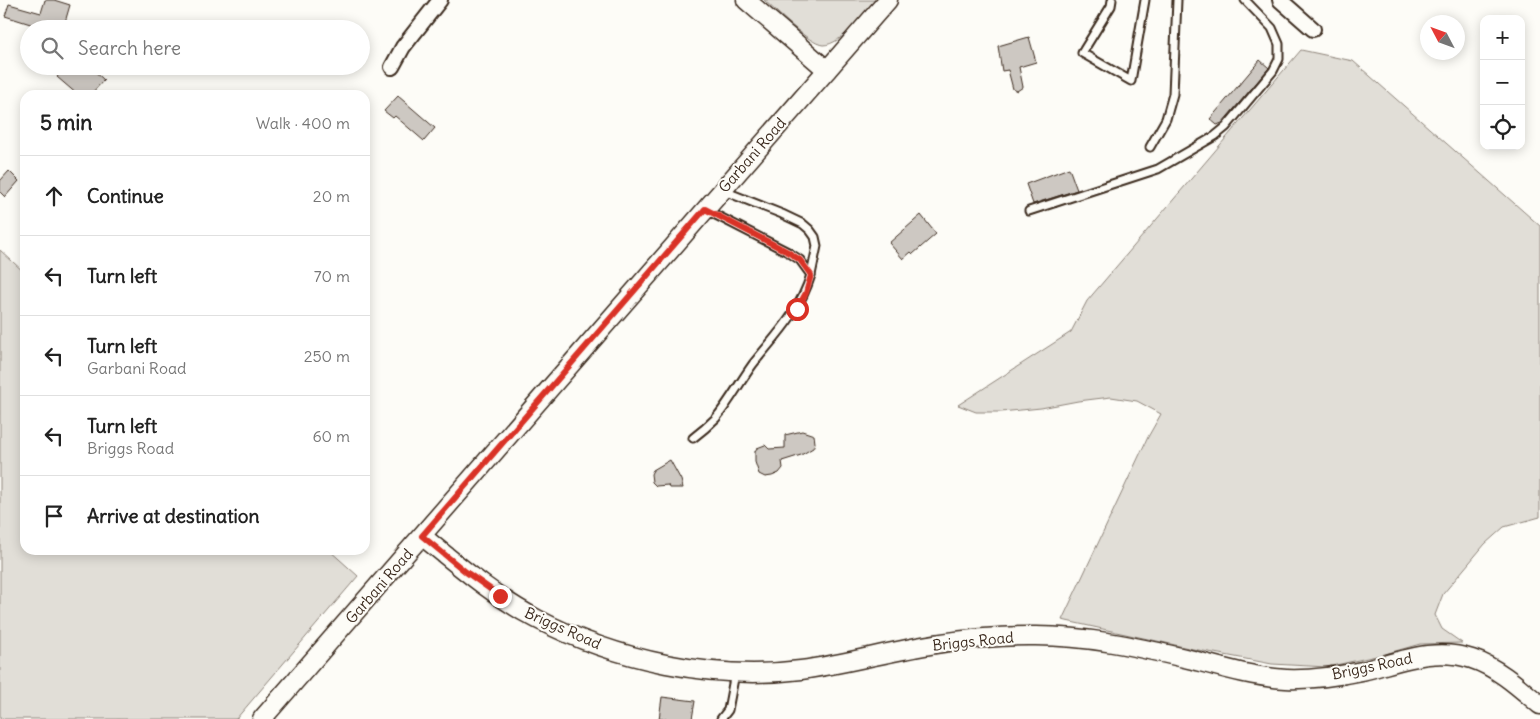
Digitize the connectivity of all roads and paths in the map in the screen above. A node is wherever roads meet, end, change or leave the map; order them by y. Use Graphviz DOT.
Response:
graph roads {
  1 [pos="440,0"];
  2 [pos="746,0"];
  3 [pos="888,0"];
  4 [pos="1112,0"];
  5 [pos="1145,0"];
  6 [pos="1177,0"];
  7 [pos="1245,0"];
  8 [pos="1280,0"];
  9 [pos="1313,29"];
  10 [pos="392,67"];
  11 [pos="827,70"];
  12 [pos="1150,147"];
  13 [pos="722,190"];
  14 [pos="705,209"];
  15 [pos="1029,211"];
  16 [pos="811,275"];
  17 [pos="693,438"];
  18 [pos="422,536"];
  19 [pos="735,673"];
  20 [pos="1540,705"];
  21 [pos="262,719"];
  22 [pos="721,719"];
  1 -- 10 [label="street"];
  2 -- 11 [label="street"];
  3 -- 11 [label="street, Garbani Road"];
  4 -- 5 [label="lane"];
  6 -- 12 [label="lane"];
  7 -- 15 [label="lane"];
  8 -- 9 [label="street"];
  11 -- 13 [label="street, Garbani Road"];
  13 -- 14 [label="street, Garbani Road"];
  13 -- 16 [label="lane"];
  14 -- 16 [label="lane"];
  14 -- 18 [label="street, Garbani Road"];
  16 -- 17 [label="lane"];
  18 -- 19 [label="street, Briggs Road"];
  18 -- 21 [label="street, Garbani Road"];
  19 -- 20 [label="street, Briggs Road"];
  19 -- 22 [label="lane"];
}
